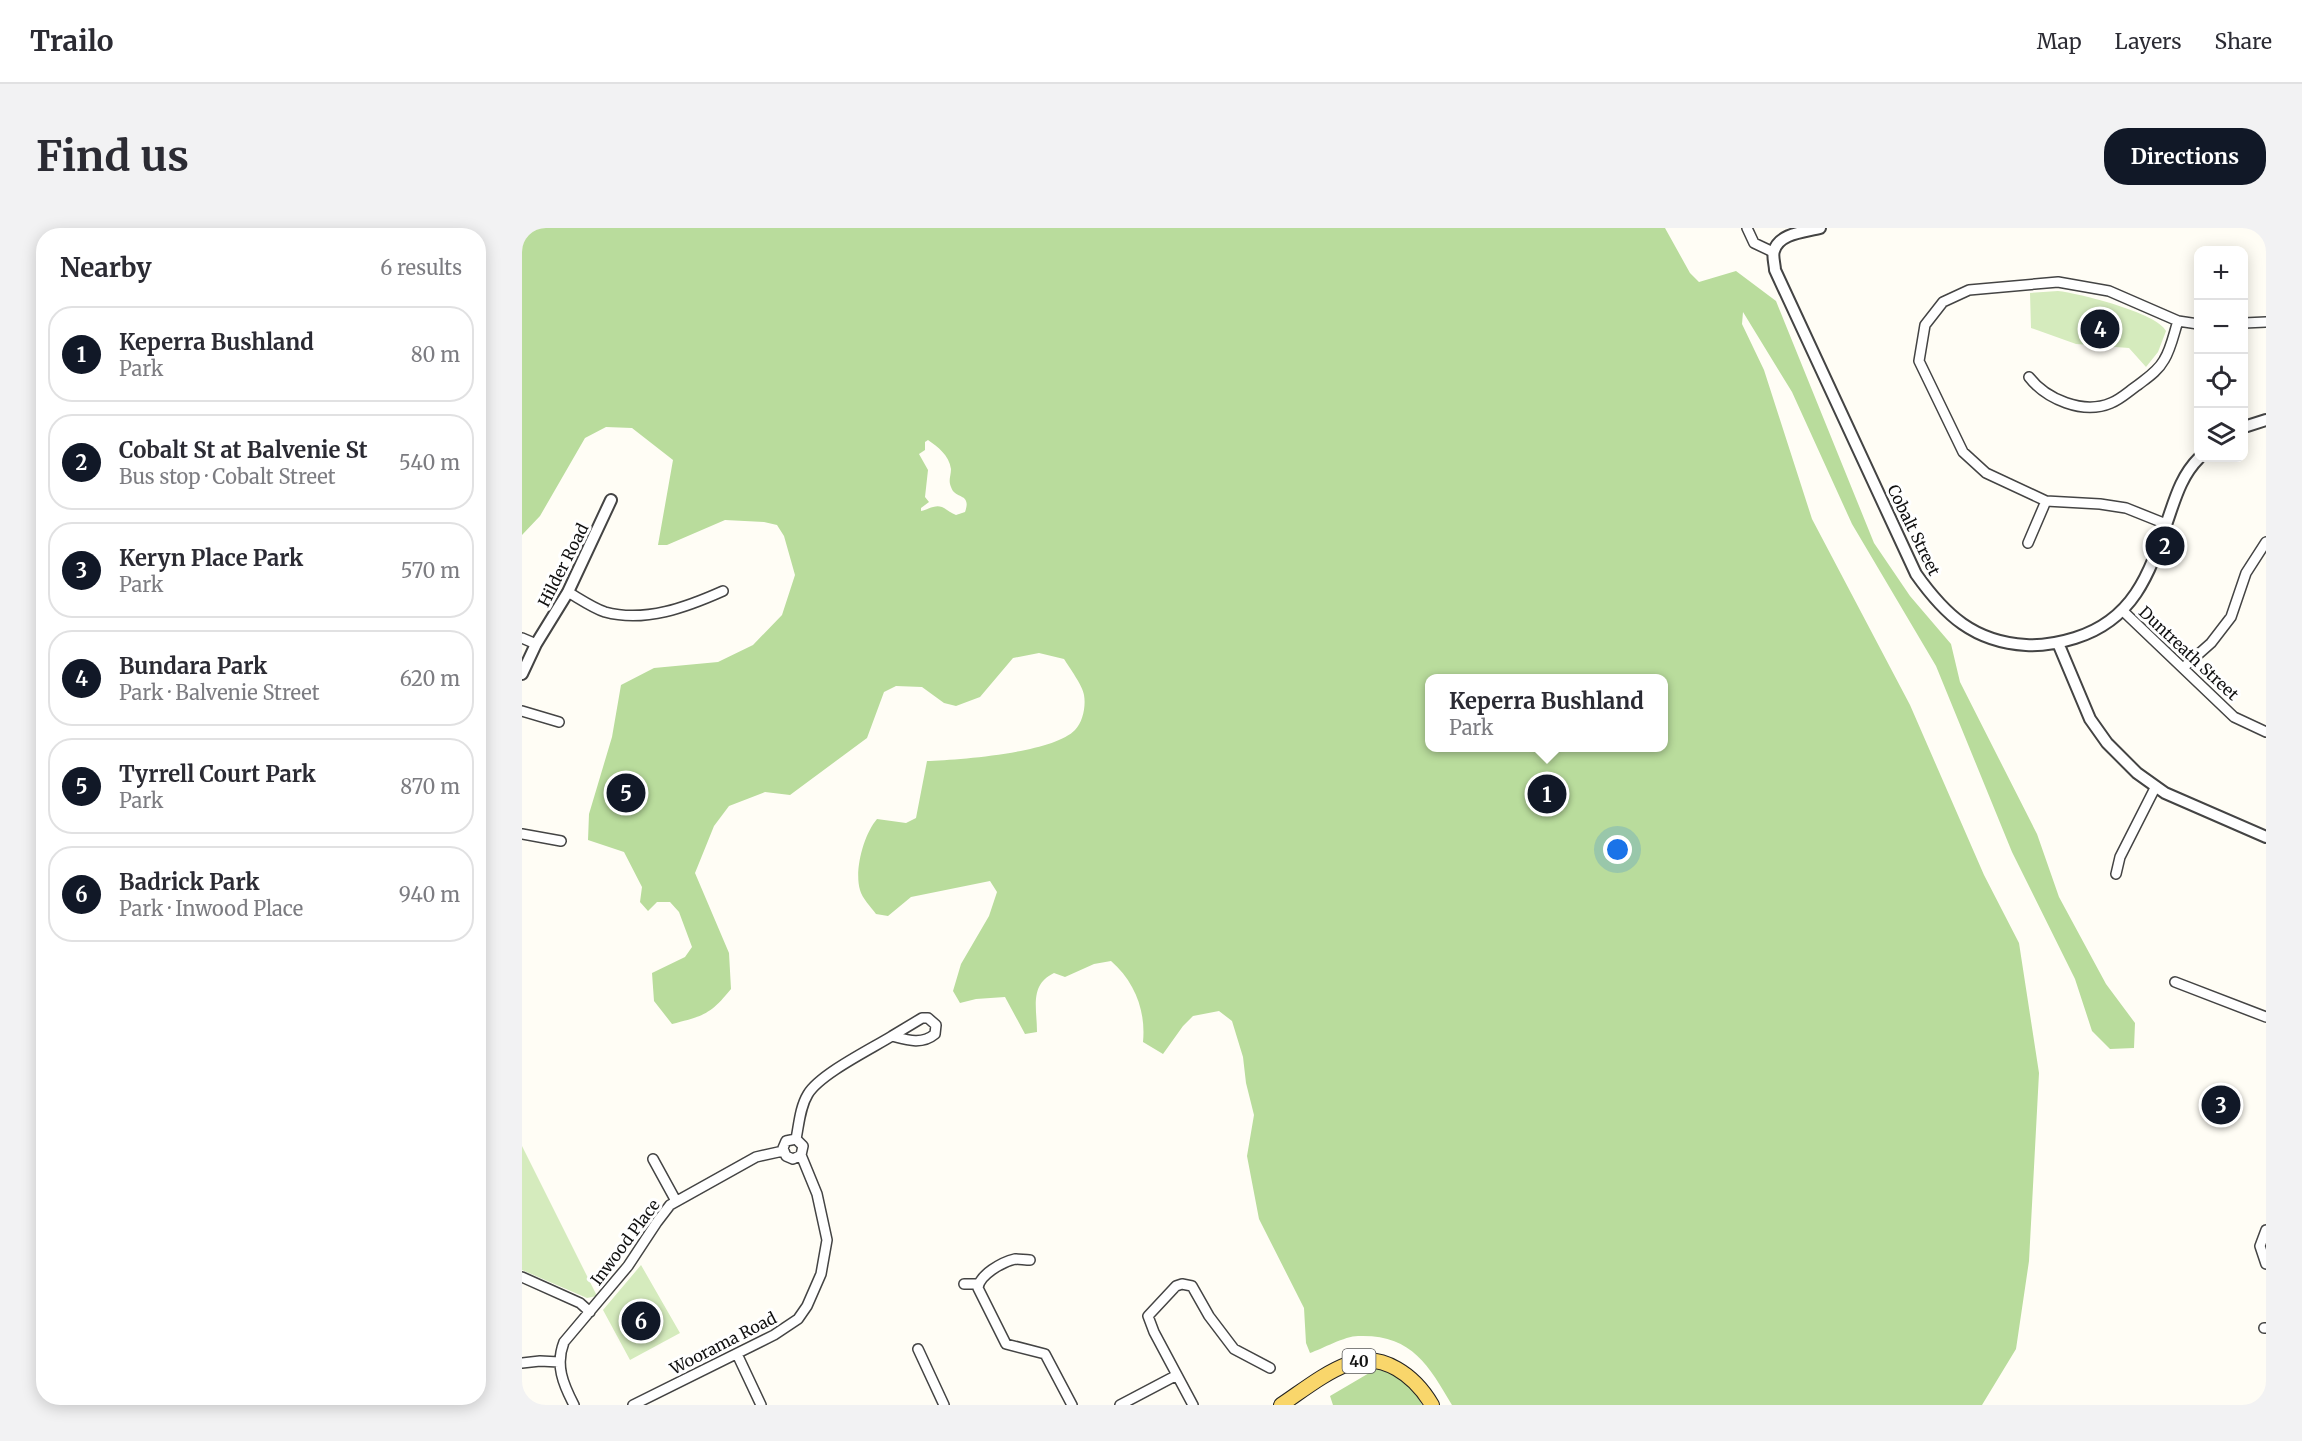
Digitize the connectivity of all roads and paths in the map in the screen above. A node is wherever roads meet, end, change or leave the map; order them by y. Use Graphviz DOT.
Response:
graph roads {
  1 [pos="1747,228"];
  2 [pos="1820,228"];
  3 [pos="1773,252"];
  4 [pos="2178,321"];
  5 [pos="2266,322"];
  6 [pos="2194,323"];
  7 [pos="2248,323"];
  8 [pos="2029,377"];
  9 [pos="2266,420"];
  10 [pos="2248,426"];
  11 [pos="2196,462"];
  12 [pos="611,500"];
  13 [pos="2046,501"];
  14 [pos="2166,524"];
  15 [pos="2266,542"];
  16 [pos="2028,543"];
  17 [pos="723,591"];
  18 [pos="568,592"];
  19 [pos="2123,611"];
  20 [pos="522,638"];
  21 [pos="2058,643"];
  22 [pos="536,645"];
  23 [pos="2184,667"];
  24 [pos="522,674"];
  25 [pos="522,711"];
  26 [pos="559,722"];
  27 [pos="2266,732"];
  28 [pos="2155,788"];
  29 [pos="522,834"];
  30 [pos="2266,837"];
  31 [pos="561,841"];
  32 [pos="2116,874"];
  33 [pos="2175,982"];
  34 [pos="2266,1017"];
  35 [pos="892,1036"];
  36 [pos="796,1139"];
  37 [pos="783,1151"];
  38 [pos="801,1155"];
  39 [pos="653,1159"];
  40 [pos="676,1201"];
  41 [pos="2266,1230"];
  42 [pos="1030,1260"];
  43 [pos="2266,1264"];
  44 [pos="522,1277"];
  45 [pos="964,1284"];
  46 [pos="978,1284"];
  47 [pos="590,1312"];
  48 [pos="918,1349"];
  49 [pos="737,1354"];
  50 [pos="559,1362"];
  51 [pos="522,1364"];
  52 [pos="1270,1368"];
  53 [pos="1177,1375"];
  54 [pos="574,1405"];
  55 [pos="633,1405"];
  56 [pos="761,1405"];
  57 [pos="944,1405"];
  58 [pos="1072,1405"];
  59 [pos="1120,1405"];
  60 [pos="1193,1405"];
  61 [pos="1281,1405"];
  62 [pos="1432,1405"];
  1 -- 3 [label="street"];
  2 -- 3 [label="street"];
  3 -- 21 [label="street, Cobalt Street"];
  4 -- 6 [label="street"];
  4 -- 8 [label="street"];
  4 -- 13 [label="street"];
  5 -- 7 [label="street"];
  9 -- 10 [label="street"];
  11 -- 14 [label="street, Cobalt Street"];
  12 -- 18 [label="street, Hilder Road"];
  13 -- 14 [label="street"];
  13 -- 16 [label="street"];
  14 -- 19 [label="street, Cobalt Street"];
  15 -- 23 [label="street"];
  17 -- 18 [label="street"];
  18 -- 22 [label="street, Hilder Road"];
  19 -- 21 [label="street, Cobalt Street"];
  19 -- 23 [label="street, Duntreath Street"];
  20 -- 22 [label="street"];
  21 -- 28 [label="street"];
  22 -- 24 [label="street, Hilder Road"];
  23 -- 27 [label="street, Duntreath Street"];
  25 -- 26 [label="street"];
  28 -- 30 [label="street"];
  28 -- 32 [label="street"];
  29 -- 31 [label="street"];
  33 -- 34 [label="street"];
  35 -- 36 [label="street"];
  36 -- 37 [label="street"];
  36 -- 38 [label="street, Woorama Road"];
  37 -- 38 [label="street"];
  37 -- 40 [label="street, Inwood Place"];
  38 -- 49 [label="street, Woorama Road"];
  39 -- 40 [label="street"];
  40 -- 47 [label="street, Inwood Place"];
  41 -- 43 [label="street"];
  42 -- 46 [label="street"];
  44 -- 47 [label="street"];
  45 -- 46 [label="street"];
  46 -- 58 [label="street"];
  47 -- 50 [label="street, Inwood Place"];
  48 -- 57 [label="street"];
  49 -- 55 [label="street, Woorama Road"];
  49 -- 56 [label="street"];
  50 -- 51 [label="street"];
  50 -- 54 [label="street"];
  52 -- 53 [label="street"];
  53 -- 59 [label="street"];
  53 -- 60 [label="street"];
  61 -- 62 [label="main road, 40"];
}
